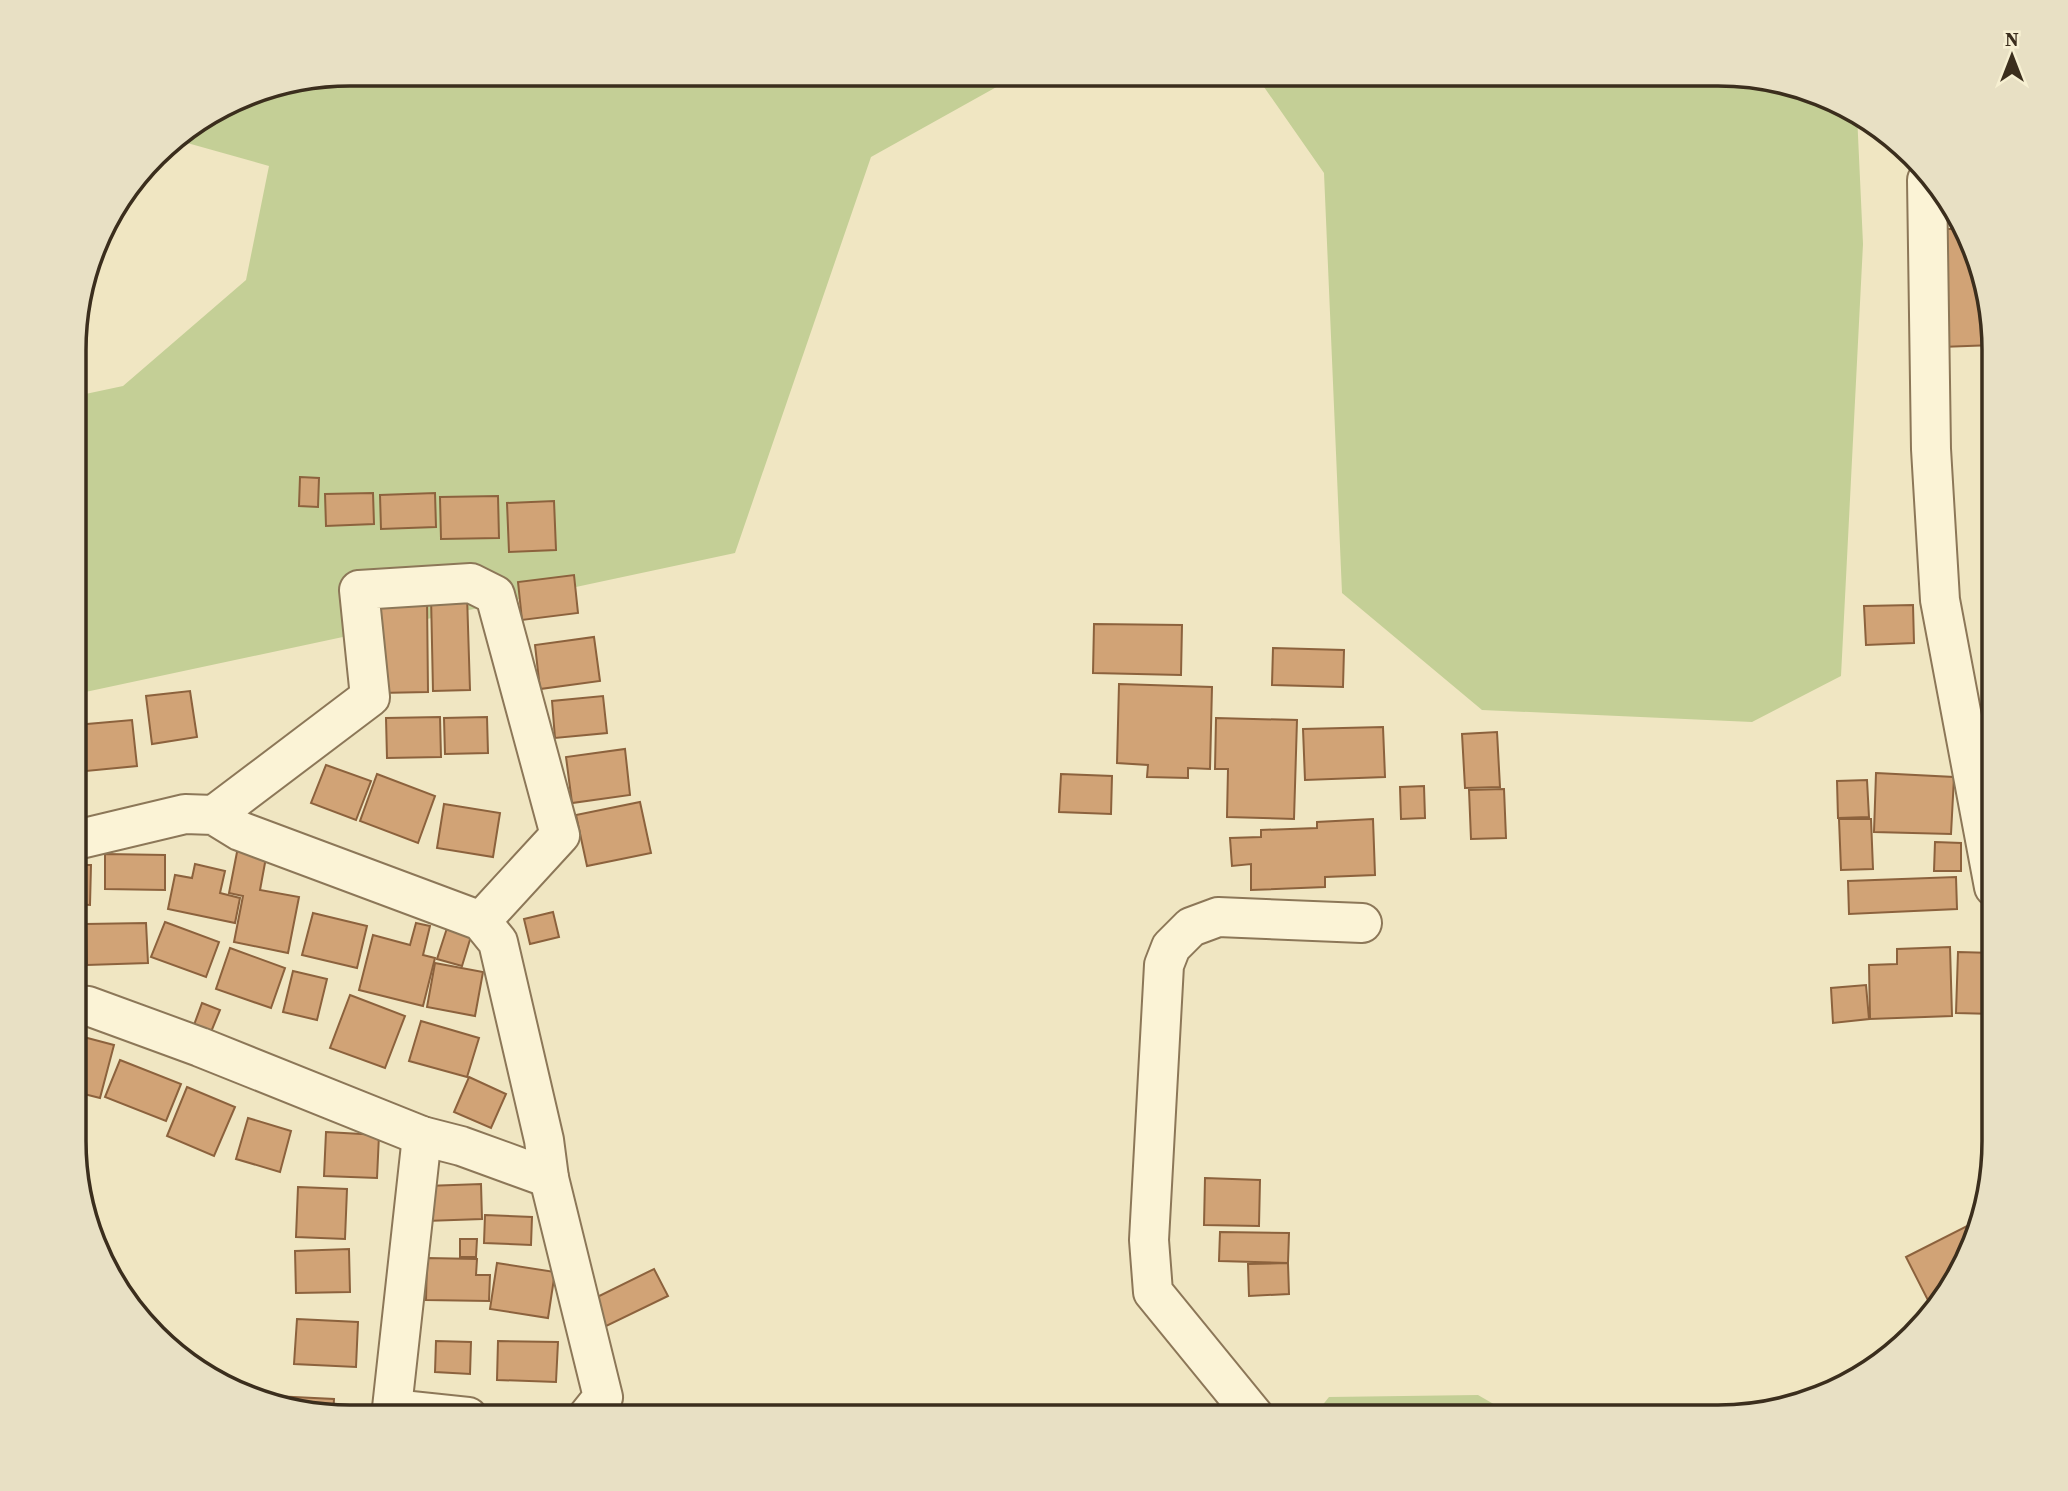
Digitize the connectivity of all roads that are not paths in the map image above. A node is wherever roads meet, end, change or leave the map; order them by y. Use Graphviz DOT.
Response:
graph roads {
  1 [pos="1927,188"];
  2 [pos="214,815"];
  3 [pos="1982,823"];
  4 [pos="86,838"];
  5 [pos="481,921"];
  6 [pos="1362,923"];
  7 [pos="86,1006"];
  8 [pos="422,1136"];
  9 [pos="549,1178"];
  10 [pos="392,1405"];
  11 [pos="597,1405"];
  12 [pos="1245,1405"];
  1 -- 3 [label="street"];
  2 -- 4 [label="street"];
  2 -- 5 [label="street"];
  2 -- 5 [label="street"];
  5 -- 9 [label="street"];
  6 -- 12 [label="street"];
  7 -- 8 [label="street"];
  8 -- 9 [label="street"];
  8 -- 10 [label="street"];
  9 -- 11 [label="street"];
}
